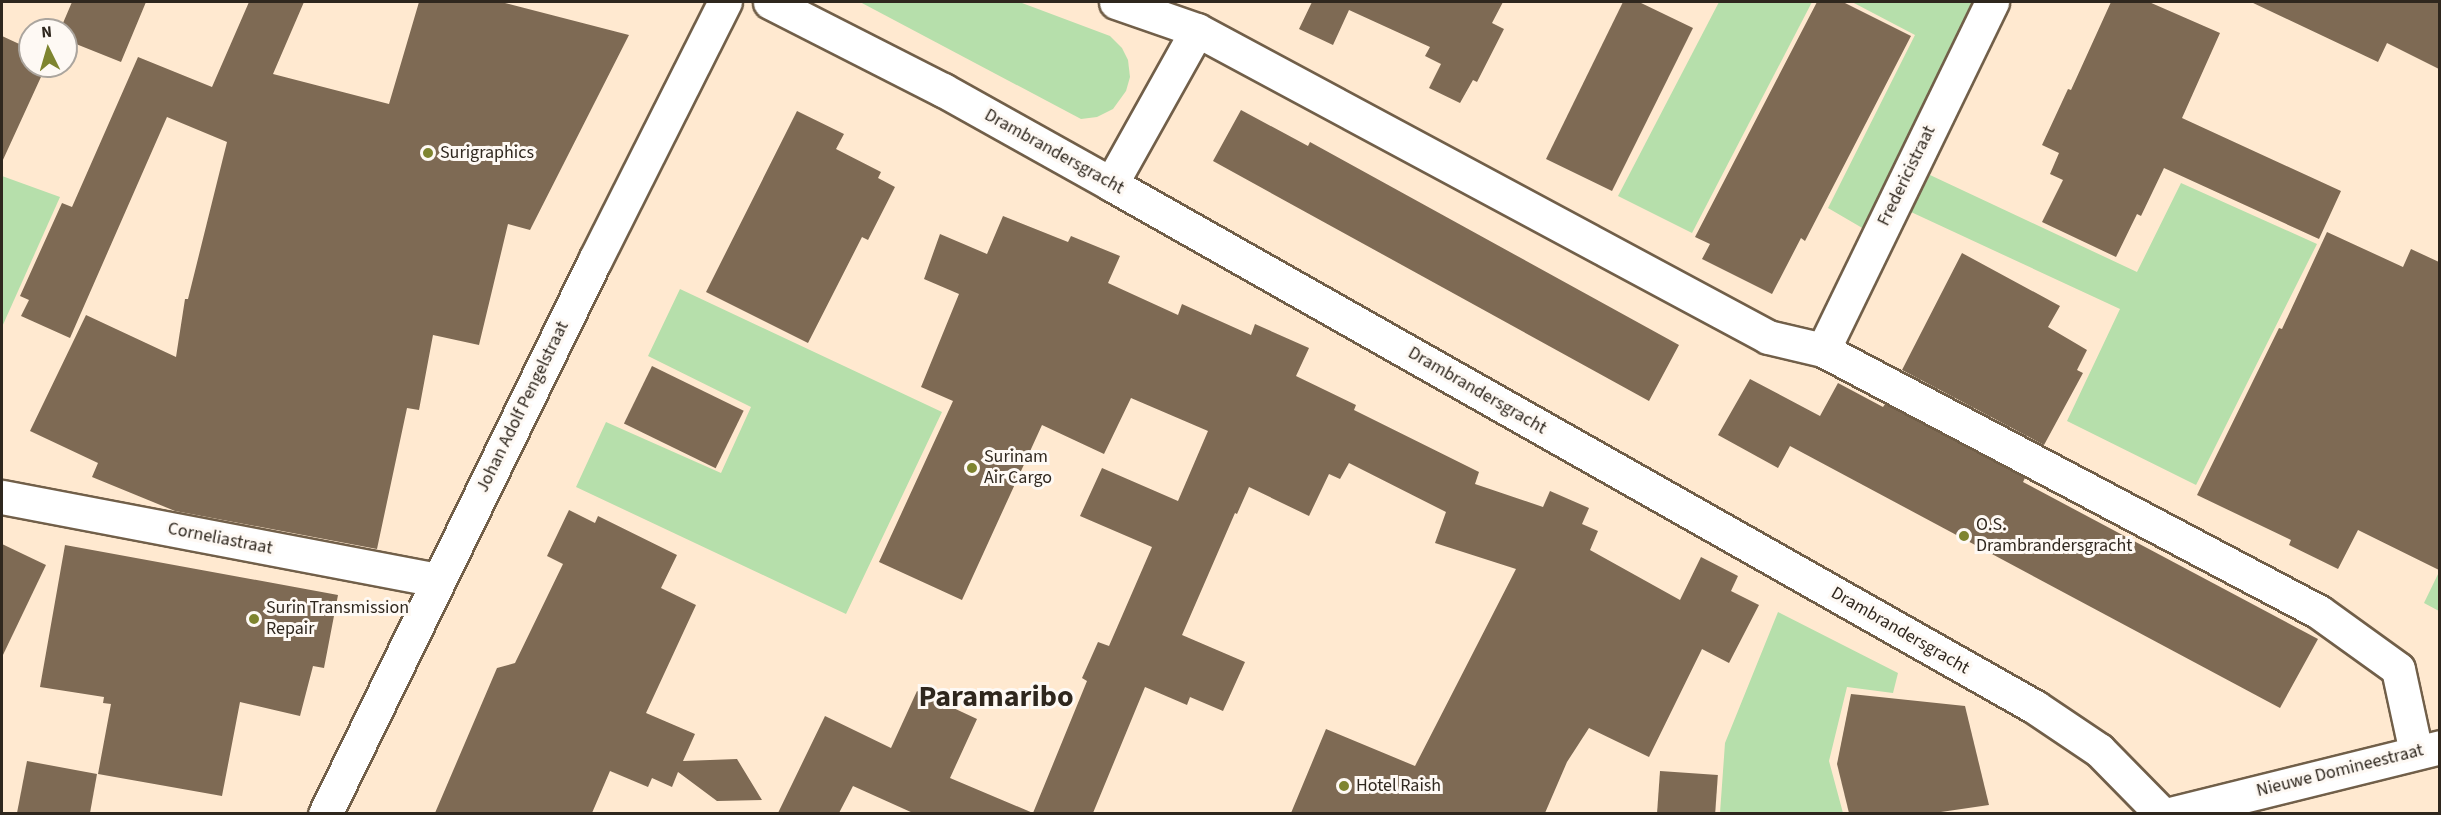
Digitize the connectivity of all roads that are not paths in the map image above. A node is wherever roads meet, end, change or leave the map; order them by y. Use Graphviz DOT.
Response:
graph roads {
  1 [pos="725,2"];
  2 [pos="770,2"];
  3 [pos="1116,2"];
  4 [pos="1992,2"];
  5 [pos="1197,30"];
  6 [pos="1112,184"];
  7 [pos="1823,350"];
  8 [pos="2,497"];
  9 [pos="438,580"];
  10 [pos="2428,750"];
  11 [pos="325,813"];
  12 [pos="2162,813"];
  13 [pos="2170,813"];
  1 -- 9 [label="street, Johan Adolf Pengelstraat"];
  2 -- 6 [label="street, Drambrandersgracht"];
  3 -- 5 [label="street"];
  4 -- 7 [label="street, Fredericistraat"];
  5 -- 6 [label="street"];
  5 -- 7 [label="street"];
  6 -- 12 [label="street, Drambrandersgracht"];
  7 -- 10 [label="street"];
  8 -- 9 [label="street, Corneliastraat"];
  9 -- 11 [label="street, Johan Adolf Pengelstraat"];
  10 -- 13 [label="street, Nieuwe Domineestraat"];
}
